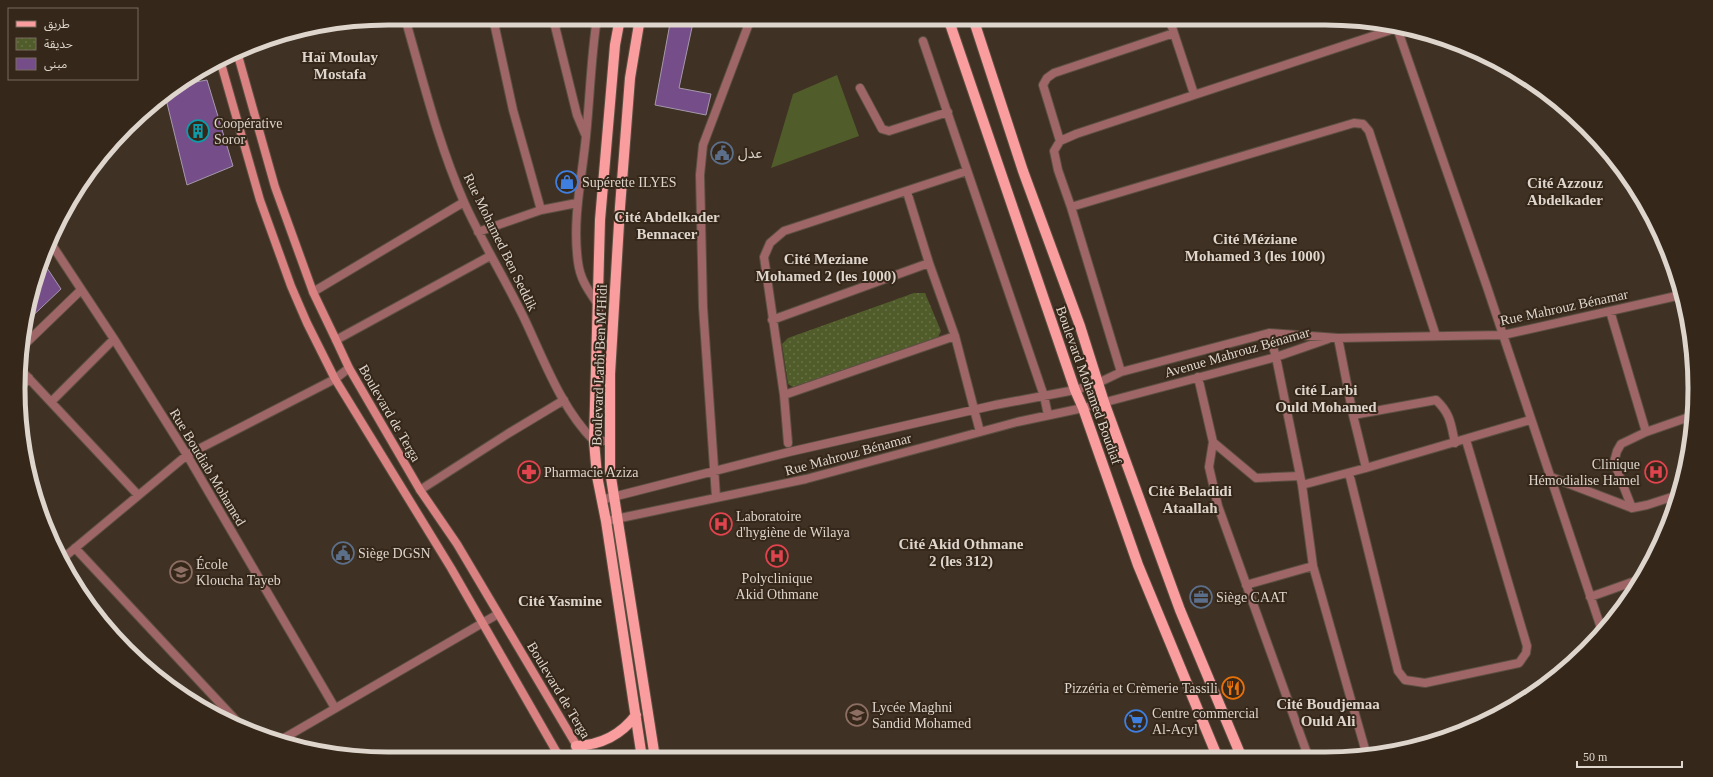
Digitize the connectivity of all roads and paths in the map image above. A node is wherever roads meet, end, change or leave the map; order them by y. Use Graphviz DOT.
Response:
graph roads {
  1 [pos="407,25"];
  2 [pos="495,25"];
  3 [pos="555,25"];
  4 [pos="596,25"];
  5 [pos="619,25"];
  6 [pos="639,25"];
  7 [pos="748,25"];
  8 [pos="950,25"];
  9 [pos="975,25"];
  10 [pos="1171,25"];
  11 [pos="1386,31"];
  12 [pos="1174,33"];
  13 [pos="1399,33"];
  14 [pos="923,41"];
  15 [pos="239,57"];
  16 [pos="222,66"];
  17 [pos="860,88"];
  18 [pos="1194,94"];
  19 [pos="948,112"];
  20 [pos="586,136"];
  21 [pos="1060,141"];
  22 [pos="967,171"];
  23 [pos="907,192"];
  24 [pos="464,202"];
  25 [pos="577,203"];
  26 [pos="1071,207"];
  27 [pos="541,210"];
  28 [pos="478,232"];
  29 [pos="54,248"];
  30 [pos="490,256"];
  31 [pos="929,263"];
  32 [pos="81,290"];
  33 [pos="313,292"];
  34 [pos="1676,296"];
  35 [pos="598,302"];
  36 [pos="1610,311"];
  37 [pos="772,320"];
  38 [pos="1269,333"];
  39 [pos="1503,335"];
  40 [pos="955,336"];
  41 [pos="1436,336"];
  42 [pos="1334,338"];
  43 [pos="114,339"];
  44 [pos="336,340"];
  45 [pos="28,341"];
  46 [pos="1276,357"];
  47 [pos="350,368"];
  48 [pos="1120,372"];
  49 [pos="26,374"];
  50 [pos="1198,377"];
  51 [pos="29,378"];
  52 [pos="335,379"];
  53 [pos="25,382"];
  54 [pos="1098,383"];
  55 [pos="1074,390"];
  56 [pos="784,395"];
  57 [pos="1044,396"];
  58 [pos="564,400"];
  59 [pos="52,402"];
  60 [pos="1104,402"];
  61 [pos="1083,408"];
  62 [pos="974,410"];
  63 [pos="1048,415"];
  64 [pos="1353,415"];
  65 [pos="1687,418"];
  66 [pos="1530,420"];
  67 [pos="980,432"];
  68 [pos="1646,432"];
  69 [pos="1466,440"];
  70 [pos="594,441"];
  71 [pos="610,441"];
  72 [pos="1213,442"];
  73 [pos="788,443"];
  74 [pos="1455,443"];
  75 [pos="187,455"];
  76 [pos="1366,468"];
  77 [pos="714,471"];
  78 [pos="1349,473"];
  79 [pos="1551,477"];
  80 [pos="1301,480"];
  81 [pos="420,490"];
  82 [pos="138,495"];
  83 [pos="615,496"];
  84 [pos="716,497"];
  85 [pos="1672,497"];
  86 [pos="601,500"];
  87 [pos="1632,508"];
  88 [pos="618,519"];
  89 [pos="606,521"];
  90 [pos="75,548"];
  91 [pos="66,556"];
  92 [pos="1313,566"];
  93 [pos="1632,582"];
  94 [pos="1246,585"];
  95 [pos="1590,597"];
  96 [pos="498,614"];
  97 [pos="482,623"];
  98 [pos="1600,626"];
  99 [pos="335,708"];
  100 [pos="636,715"];
  101 [pos="235,718"];
  102 [pos="284,737"];
  103 [pos="576,746"];
  104 [pos="1365,750"];
  105 [pos="557,752"];
  106 [pos="580,752"];
  107 [pos="641,752"];
  108 [pos="654,752"];
  109 [pos="1215,752"];
  110 [pos="1239,752"];
  111 [pos="1307,752"];
  1 -- 24 [label="street, Rue Mohamed Ben Seddik"];
  2 -- 27 [label="street"];
  3 -- 20 [label="street"];
  4 -- 20 [label="street"];
  5 -- 35 [label="main road, Boulevard Larbi Ben M'Hidi"];
  6 -- 71 [label="main road, Boulevard Larbi Ben M'Hidi"];
  7 -- 77 [label="street"];
  8 -- 55 [label="main road, Boulevard Mohamed Boudiaf"];
  9 -- 54 [label="main road, Boulevard Mohamed Boudiaf"];
  10 -- 12 [label="street"];
  11 -- 18 [label="street"];
  12 -- 18 [label="street"];
  12 -- 21 [label="street"];
  13 -- 39 [label="street"];
  14 -- 19 [label="street"];
  15 -- 33 [label="main road, Boulevard de Terga"];
  16 -- 52 [label="main road, Boulevard de Terga"];
  17 -- 19 [label="street"];
  18 -- 21 [label="street"];
  19 -- 22 [label="street"];
  20 -- 25 [label="street"];
  21 -- 26 [label="street"];
  22 -- 23 [label="street"];
  22 -- 57 [label="street"];
  23 -- 31 [label="street"];
  23 -- 37 [label="street"];
  24 -- 28 [label="street, Rue Mohamed Ben Seddik"];
  24 -- 33 [label="street"];
  25 -- 27 [label="street"];
  25 -- 35 [label="street"];
  26 -- 41 [label="street"];
  26 -- 48 [label="street"];
  27 -- 28 [label="street"];
  28 -- 30 [label="street, Rue Mohamed Ben Seddik"];
  29 -- 32 [label="street, Rue Boudiab Mohamed"];
  30 -- 44 [label="street"];
  30 -- 58 [label="street, Rue Mohamed Ben Seddik"];
  31 -- 37 [label="street"];
  31 -- 40 [label="street"];
  32 -- 43 [label="street, Rue Boudiab Mohamed"];
  32 -- 45 [label="street"];
  33 -- 44 [label="main road, Boulevard de Terga"];
  34 -- 36 [label="street, Rue Mahrouz Bénamar"];
  35 -- 70 [label="main road, Boulevard Larbi Ben M'Hidi"];
  36 -- 39 [label="street, Rue Mahrouz Bénamar"];
  36 -- 68 [label="street"];
  37 -- 56 [label="street"];
  38 -- 42 [label="street, Avenue Mahrouz Bénamar"];
  38 -- 46 [label="street"];
  38 -- 48 [label="street, Avenue Mahrouz Bénamar"];
  39 -- 41 [label="street, Rue Mahrouz Bénamar"];
  39 -- 66 [label="street"];
  40 -- 56 [label="street"];
  40 -- 62 [label="street"];
  41 -- 42 [label="street, Rue Mahrouz Bénamar"];
  42 -- 46 [label="street, Avenue Mahrouz Bénamar"];
  42 -- 64 [label="street"];
  43 -- 59 [label="street"];
  43 -- 75 [label="street, Rue Boudiab Mohamed"];
  44 -- 47 [label="main road, Boulevard de Terga"];
  46 -- 50 [label="street, Avenue Mahrouz Bénamar"];
  46 -- 80 [label="street"];
  47 -- 52 [label="street"];
  47 -- 81 [label="main road, Boulevard de Terga"];
  48 -- 54 [label="street, Avenue Mahrouz Bénamar"];
  49 -- 51 [label="street"];
  50 -- 60 [label="street, Avenue Mahrouz Bénamar"];
  50 -- 72 [label="street"];
  51 -- 53 [label="street"];
  51 -- 59 [label="street"];
  52 -- 75 [label="street"];
  52 -- 97 [label="main road, Boulevard de Terga"];
  54 -- 55 [label="street, Avenue Mahrouz Bénamar"];
  54 -- 60 [label="main road, Boulevard Mohamed Boudiaf"];
  55 -- 57 [label="street, Rue Mahrouz Bénamar"];
  55 -- 61 [label="main road, Boulevard Mohamed Boudiaf"];
  56 -- 73 [label="street"];
  57 -- 62 [label="street, Rue Mahrouz Bénamar"];
  57 -- 63 [label="street"];
  58 -- 70 [label="street, Rue Mohamed Ben Seddik"];
  58 -- 81 [label="street"];
  59 -- 82 [label="street"];
  60 -- 61 [label="street, Avenue Mahrouz Bénamar"];
  60 -- 110 [label="main road, Boulevard Mohamed Boudiaf"];
  61 -- 63 [label="street, Rue Mahrouz Bénamar"];
  61 -- 109 [label="main road, Boulevard Mohamed Boudiaf"];
  62 -- 67 [label="street"];
  62 -- 77 [label="street, Rue Mahrouz Bénamar"];
  63 -- 67 [label="street, Rue Mahrouz Bénamar"];
  64 -- 74 [label="street"];
  64 -- 76 [label="street"];
  65 -- 68 [label="street"];
  66 -- 69 [label="street"];
  66 -- 79 [label="street"];
  67 -- 84 [label="street, Rue Mahrouz Bénamar"];
  68 -- 87 [label="street"];
  69 -- 74 [label="street"];
  69 -- 78 [label="street"];
  70 -- 71 [label="street"];
  70 -- 86 [label="main road, Boulevard Larbi Ben M'Hidi"];
  71 -- 83 [label="main road, Boulevard Larbi Ben M'Hidi"];
  72 -- 80 [label="street"];
  72 -- 94 [label="street"];
  74 -- 76 [label="street"];
  75 -- 82 [label="street"];
  75 -- 99 [label="street, Rue Boudiab Mohamed"];
  76 -- 78 [label="street"];
  77 -- 83 [label="street, Rue Mahrouz Bénamar"];
  77 -- 84 [label="street"];
  78 -- 80 [label="street"];
  79 -- 87 [label="street"];
  79 -- 95 [label="street"];
  80 -- 92 [label="street"];
  81 -- 96 [label="main road, Boulevard de Terga"];
  82 -- 90 [label="street"];
  83 -- 86 [label="street, Rue Mahrouz Bénamar"];
  83 -- 88 [label="main road, Boulevard Larbi Ben M'Hidi"];
  84 -- 88 [label="street, Rue Mahrouz Bénamar"];
  85 -- 87 [label="street"];
  86 -- 89 [label="main road, Boulevard Larbi Ben M'Hidi"];
  88 -- 89 [label="street, Rue Mahrouz Bénamar"];
  88 -- 108 [label="main road, Boulevard Larbi Ben M'Hidi"];
  89 -- 100 [label="main road, Boulevard Larbi Ben M'Hidi"];
  90 -- 91 [label="street"];
  90 -- 101 [label="street"];
  92 -- 94 [label="street"];
  92 -- 104 [label="street"];
  93 -- 95 [label="street"];
  94 -- 111 [label="street"];
  95 -- 98 [label="street"];
  96 -- 97 [label="street"];
  96 -- 103 [label="main road, Boulevard de Terga"];
  97 -- 99 [label="street"];
  97 -- 105 [label="main road, Boulevard de Terga"];
  99 -- 102 [label="street"];
  100 -- 103 [label="main road"];
  100 -- 107 [label="main road, Boulevard Larbi Ben M'Hidi"];
  103 -- 106 [label="main road, Boulevard de Terga"];
}
